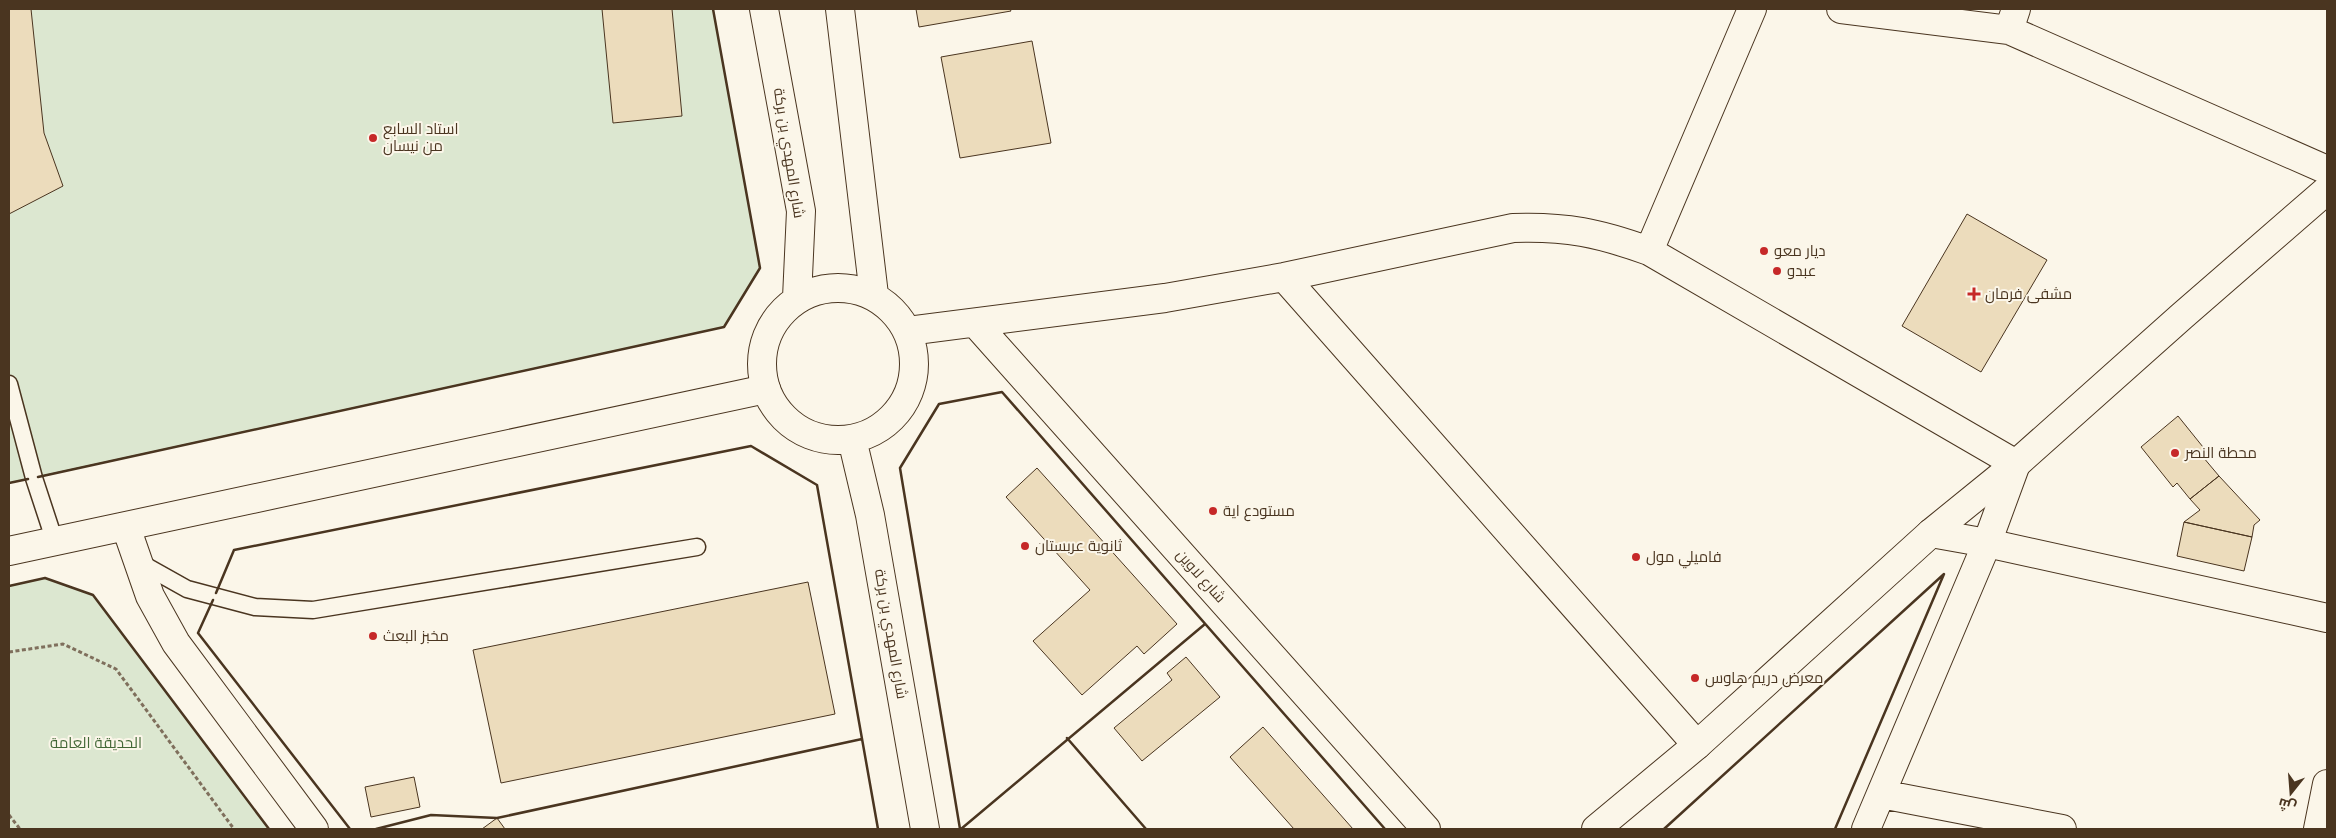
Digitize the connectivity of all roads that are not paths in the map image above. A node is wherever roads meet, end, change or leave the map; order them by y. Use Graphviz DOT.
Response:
graph roads {
  1 [pos="764,9"];
  2 [pos="840,9"];
  3 [pos="1752,9"];
  4 [pos="1841,9"];
  5 [pos="2012,19"];
  6 [pos="2327,170"];
  7 [pos="2327,190"];
  8 [pos="1649,251"];
  9 [pos="1284,277"];
  10 [pos="874,296"];
  11 [pos="797,298"];
  12 [pos="976,324"];
  13 [pos="908,331"];
  14 [pos="9,384"];
  15 [pos="766,389"];
  16 [pos="852,439"];
  17 [pos="2016,464"];
  18 [pos="126,527"];
  19 [pos="1932,533"];
  20 [pos="55,542"];
  21 [pos="1987,543"];
  22 [pos="697,547"];
  23 [pos="9,551"];
  24 [pos="137,561"];
  25 [pos="2327,618"];
  26 [pos="1697,745"];
  27 [pos="2327,784"];
  28 [pos="1881,794"];
  29 [pos="314,829"];
  30 [pos="925,829"];
  31 [pos="1426,829"];
  32 [pos="1596,829"];
  33 [pos="1866,829"];
  34 [pos="2062,829"];
  35 [pos="2318,829"];
  1 -- 11 [label="main road, شارع المهدي بن بركة"];
  2 -- 10 [label="main road"];
  3 -- 8 [label="main road"];
  4 -- 5 [label="main road"];
  5 -- 6 [label="main road"];
  7 -- 17 [label="main road"];
  8 -- 9 [label="main road"];
  8 -- 17 [label="main road"];
  9 -- 12 [label="main road"];
  9 -- 26 [label="main road"];
  10 -- 11 [label="main road"];
  10 -- 13 [label="main road"];
  11 -- 15 [label="main road"];
  12 -- 13 [label="main road"];
  12 -- 31 [label="main road, شارع لاوين"];
  13 -- 16 [label="main road"];
  14 -- 20 [label="lane"];
  15 -- 16 [label="main road"];
  15 -- 18 [label="main road"];
  16 -- 30 [label="main road, شارع المهدي بن بركة"];
  17 -- 19 [label="main road"];
  17 -- 21 [label="main road"];
  18 -- 20 [label="main road"];
  18 -- 24 [label="main road"];
  19 -- 21 [label="main road"];
  19 -- 26 [label="main road"];
  20 -- 23 [label="main road"];
  21 -- 25 [label="main road"];
  21 -- 28 [label="main road"];
  22 -- 24 [label="lane"];
  24 -- 29 [label="main road"];
  26 -- 32 [label="main road"];
  27 -- 35 [label="main road"];
  28 -- 33 [label="main road"];
  28 -- 34 [label="main road"];
}
